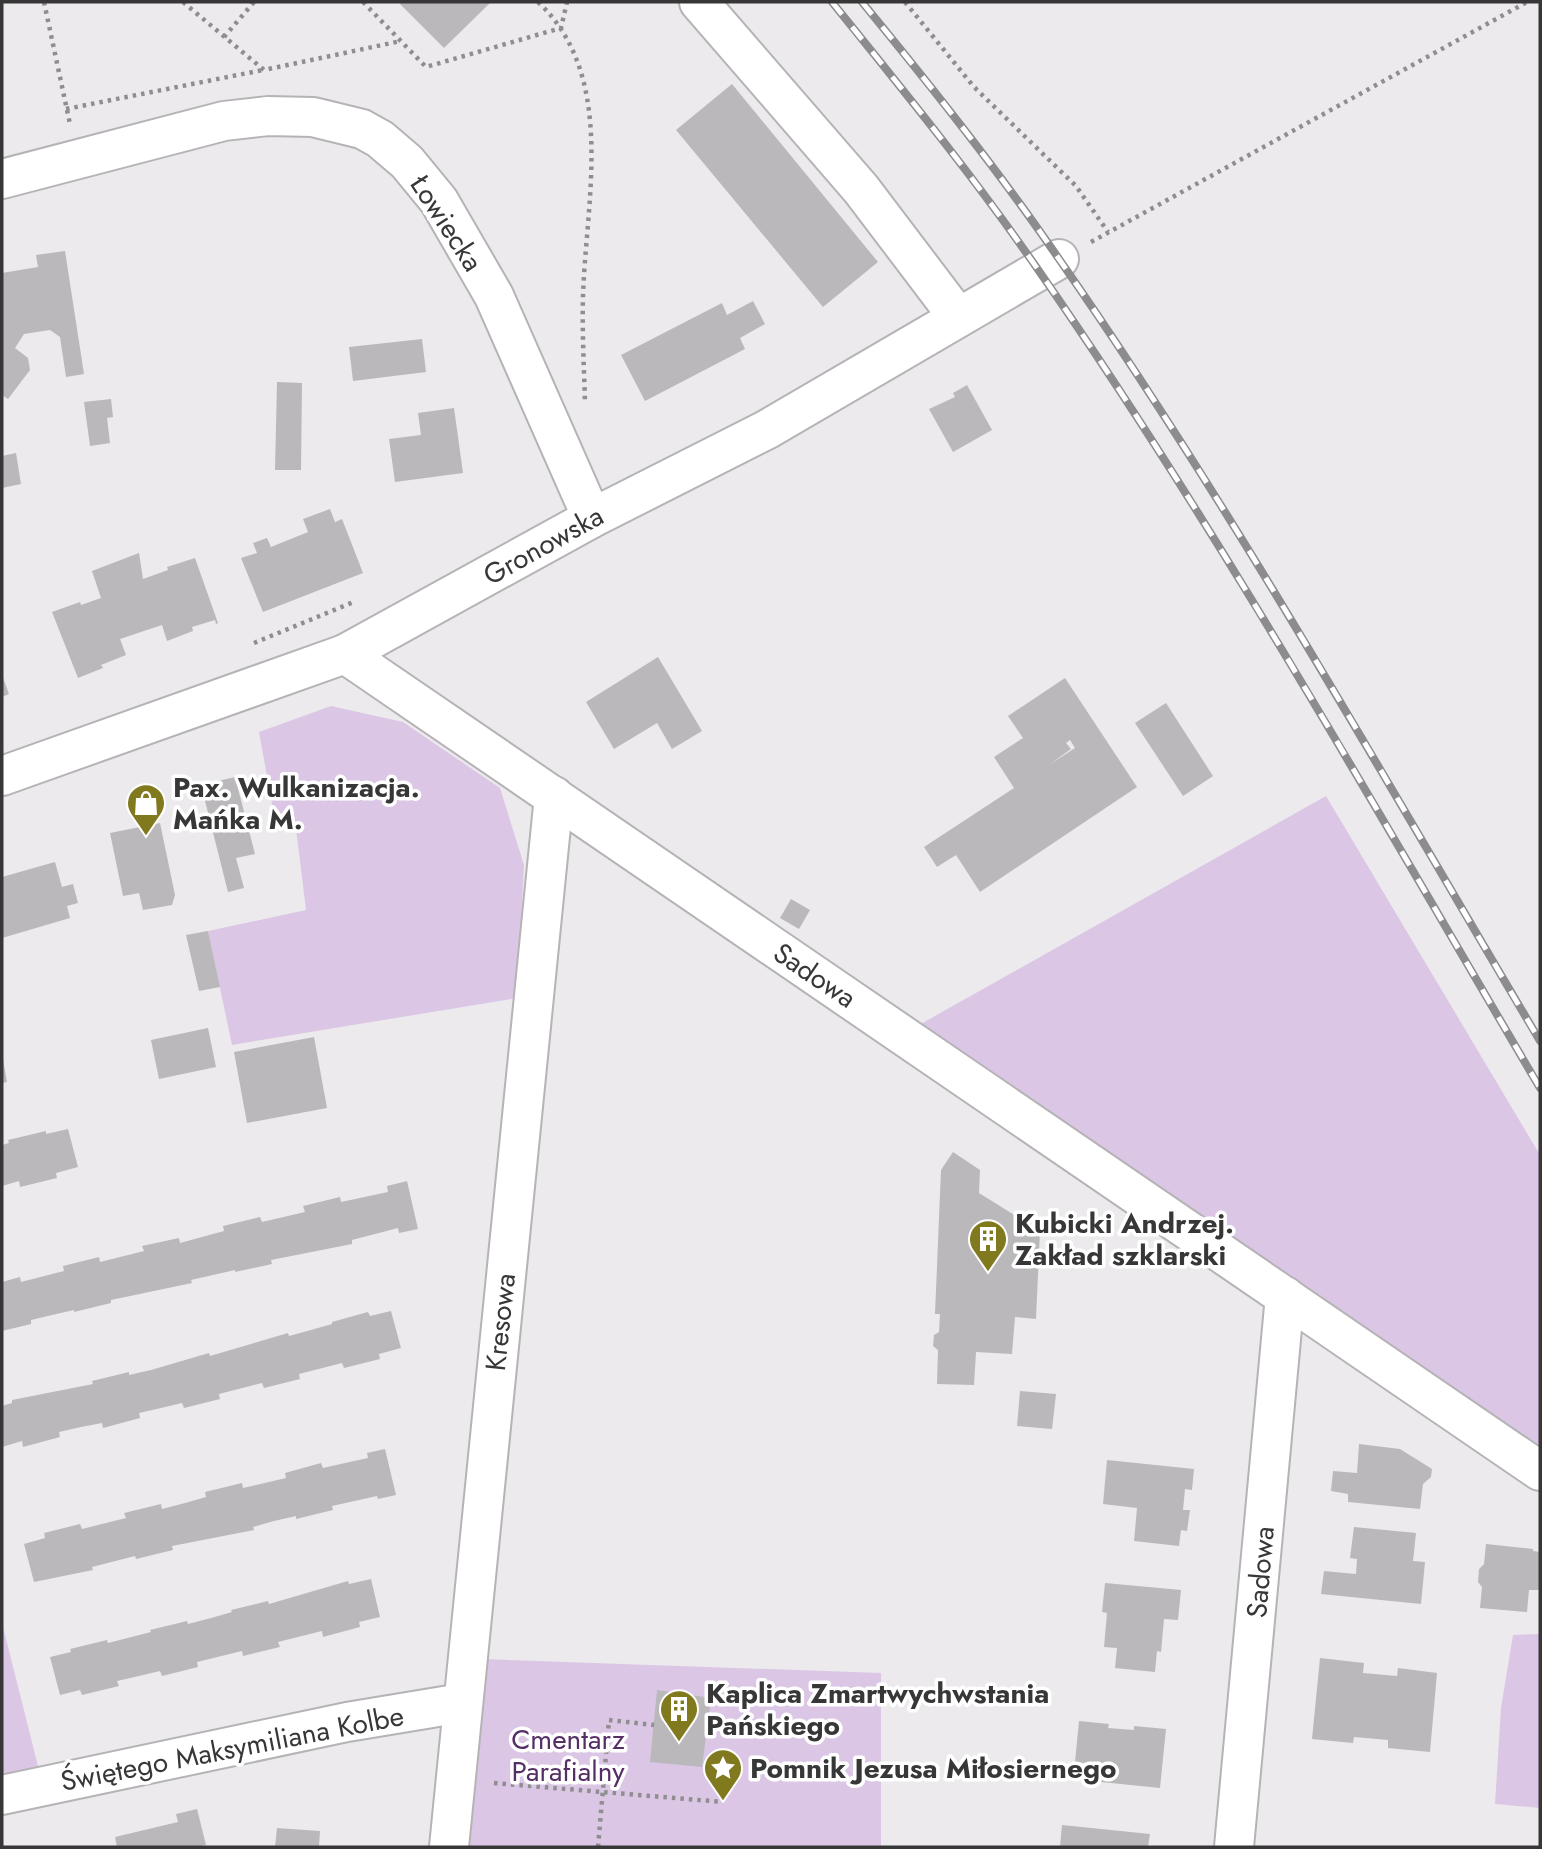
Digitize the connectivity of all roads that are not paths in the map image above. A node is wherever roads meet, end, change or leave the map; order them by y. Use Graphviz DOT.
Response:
graph roads {
  1 [pos="699,2"];
  2 [pos="2,179"];
  3 [pos="1059,259"];
  4 [pos="958,317"];
  5 [pos="592,518"];
  6 [pos="345,654"];
  7 [pos="2,776"];
  8 [pos="554,796"];
  9 [pos="1285,1296"];
  10 [pos="1540,1471"];
  11 [pos="462,1703"];
  12 [pos="2,1795"];
  13 [pos="449,1847"];
  14 [pos="1234,1847"];
  1 -- 4 [label="street"];
  2 -- 5 [label="street, Łowiecka"];
  3 -- 4 [label="street, Gronowska"];
  4 -- 5 [label="street, Gronowska"];
  5 -- 6 [label="street, Gronowska"];
  6 -- 7 [label="street, Gronowska"];
  6 -- 8 [label="street, Sadowa"];
  8 -- 9 [label="street, Sadowa"];
  8 -- 11 [label="street, Kresowa"];
  9 -- 10 [label="street, Sadowa"];
  9 -- 14 [label="street, Sadowa"];
  11 -- 12 [label="street, Świętego Maksymiliana Kolbe"];
  11 -- 13 [label="street, Kresowa"];
}
